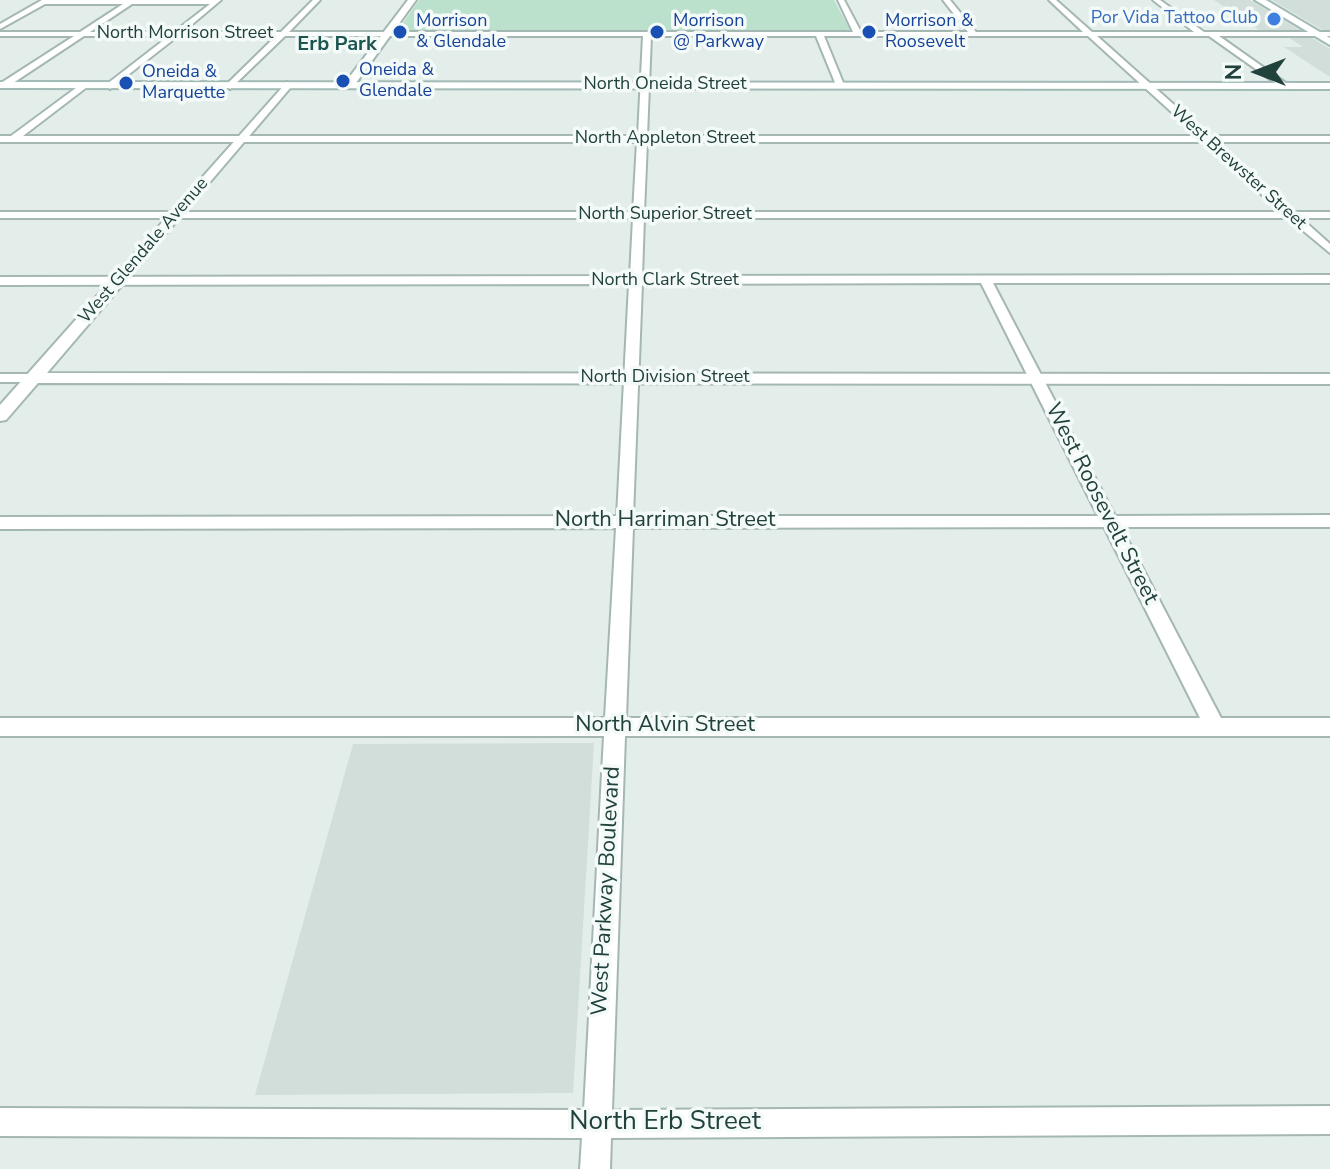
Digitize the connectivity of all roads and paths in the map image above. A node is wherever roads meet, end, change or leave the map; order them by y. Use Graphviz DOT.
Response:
graph roads {
  1 [pos="317,0"];
  2 [pos="412,0"];
  3 [pos="841,0"];
  4 [pos="946,0"];
  5 [pos="1052,0"];
  6 [pos="1156,0"];
  7 [pos="1260,0"];
  8 [pos="46,1"];
  9 [pos="218,1"];
  10 [pos="131,2"];
  11 [pos="0,27"];
  12 [pos="0,34"];
  13 [pos="82,34"];
  14 [pos="176,34"];
  15 [pos="283,34"];
  16 [pos="386,34"];
  17 [pos="647,34"];
  18 [pos="819,34"];
  19 [pos="858,34"];
  20 [pos="974,34"];
  21 [pos="1089,34"];
  22 [pos="1207,34"];
  23 [pos="1316,34"];
  24 [pos="1330,34"];
  25 [pos="1330,42"];
  26 [pos="2,85"];
  27 [pos="84,85"];
  28 [pos="287,85"];
  29 [pos="349,85"];
  30 [pos="644,85"];
  31 [pos="840,85"];
  32 [pos="1145,85"];
  33 [pos="110,86"];
  34 [pos="230,86"];
  35 [pos="1284,86"];
  36 [pos="1330,86"];
  37 [pos="242,138"];
  38 [pos="0,139"];
  39 [pos="14,139"];
  40 [pos="642,139"];
  41 [pos="1205,139"];
  42 [pos="1330,139"];
  43 [pos="0,149"];
  44 [pos="0,215"];
  45 [pos="175,215"];
  46 [pos="637,215"];
  47 [pos="1290,215"];
  48 [pos="1330,215"];
  49 [pos="1330,250"];
  50 [pos="1330,279"];
  51 [pos="0,281"];
  52 [pos="119,281"];
  53 [pos="634,281"];
  54 [pos="986,281"];
  55 [pos="0,378"];
  56 [pos="33,378"];
  57 [pos="630,378"];
  58 [pos="1036,378"];
  59 [pos="1330,379"];
  60 [pos="0,416"];
  61 [pos="623,521"];
  62 [pos="1330,521"];
  63 [pos="1110,522"];
  64 [pos="0,523"];
  65 [pos="615,726"];
  66 [pos="0,727"];
  67 [pos="1215,727"];
  68 [pos="1330,727"];
  69 [pos="1330,1120"];
  70 [pos="0,1122"];
  71 [pos="597,1124"];
  72 [pos="595,1169"];
  1 -- 15 [label="street"];
  2 -- 16 [label="street"];
  3 -- 19 [label="street"];
  4 -- 20 [label="street"];
  5 -- 21 [label="street, West Brewster Street"];
  6 -- 22 [label="street"];
  7 -- 23 [label="main road"];
  8 -- 10 [label="street"];
  8 -- 11 [label="street"];
  9 -- 10 [label="street"];
  9 -- 14 [label="street"];
  10 -- 13 [label="street"];
  12 -- 13 [label="street, North Morrison Street"];
  13 -- 14 [label="street, North Morrison Street"];
  13 -- 26 [label="street"];
  14 -- 15 [label="street, North Morrison Street"];
  14 -- 33 [label="street"];
  15 -- 16 [label="street, North Morrison Street"];
  15 -- 34 [label="street"];
  16 -- 17 [label="street, North Morrison Street"];
  16 -- 29 [label="street"];
  17 -- 18 [label="street, North Morrison Street"];
  17 -- 30 [label="street, West Parkway Boulevard"];
  18 -- 19 [label="street, North Morrison Street"];
  18 -- 31 [label="street"];
  19 -- 20 [label="street, North Morrison Street"];
  20 -- 21 [label="street, North Morrison Street"];
  21 -- 22 [label="street, North Morrison Street"];
  21 -- 32 [label="street, West Brewster Street"];
  22 -- 23 [label="street, North Morrison Street"];
  22 -- 35 [label="street"];
  23 -- 24 [label="street, North Morrison Street"];
  23 -- 25 [label="main road"];
  26 -- 27 [label="main road, North Oneida Street"];
  27 -- 33 [label="main road, North Oneida Street"];
  27 -- 39 [label="street"];
  28 -- 29 [label="main road, North Oneida Street"];
  28 -- 34 [label="main road, North Oneida Street"];
  28 -- 37 [label="street, West Glendale Avenue"];
  29 -- 30 [label="main road, North Oneida Street"];
  30 -- 31 [label="main road, North Oneida Street"];
  30 -- 40 [label="street, West Parkway Boulevard"];
  31 -- 32 [label="main road, North Oneida Street"];
  32 -- 35 [label="main road, North Oneida Street"];
  32 -- 41 [label="street, West Brewster Street"];
  33 -- 34 [label="main road, North Oneida Street"];
  35 -- 36 [label="main road, North Oneida Street"];
  37 -- 39 [label="street, North Appleton Street"];
  37 -- 40 [label="street, North Appleton Street"];
  37 -- 45 [label="street, West Glendale Avenue"];
  38 -- 39 [label="street, North Appleton Street"];
  39 -- 43 [label="street"];
  40 -- 41 [label="street, North Appleton Street"];
  40 -- 46 [label="street, West Parkway Boulevard"];
  41 -- 42 [label="street, North Appleton Street"];
  41 -- 47 [label="street, West Brewster Street"];
  44 -- 45 [label="street, North Superior Street"];
  45 -- 46 [label="street, North Superior Street"];
  45 -- 52 [label="street, West Glendale Avenue"];
  46 -- 47 [label="street, North Superior Street"];
  46 -- 53 [label="street, West Parkway Boulevard"];
  47 -- 48 [label="street, North Superior Street"];
  47 -- 49 [label="street, West Brewster Street"];
  50 -- 54 [label="street, North Clark Street"];
  51 -- 52 [label="street, North Clark Street"];
  52 -- 53 [label="street, North Clark Street"];
  52 -- 56 [label="street, West Glendale Avenue"];
  53 -- 54 [label="street, North Clark Street"];
  53 -- 57 [label="street, West Parkway Boulevard"];
  54 -- 58 [label="street, West Roosevelt Street"];
  55 -- 56 [label="street, North Division Street"];
  56 -- 57 [label="street, North Division Street"];
  56 -- 60 [label="street, West Glendale Avenue"];
  57 -- 58 [label="street, North Division Street"];
  57 -- 61 [label="street, West Parkway Boulevard"];
  58 -- 59 [label="street, North Division Street"];
  58 -- 63 [label="street, West Roosevelt Street"];
  61 -- 63 [label="street, North Harriman Street"];
  61 -- 64 [label="street, North Harriman Street"];
  61 -- 65 [label="street, West Parkway Boulevard"];
  62 -- 63 [label="street, North Harriman Street"];
  63 -- 67 [label="street, West Roosevelt Street"];
  65 -- 66 [label="street, North Alvin Street"];
  65 -- 67 [label="street, North Alvin Street"];
  65 -- 71 [label="street, West Parkway Boulevard"];
  67 -- 68 [label="street, North Alvin Street"];
  69 -- 71 [label="street, North Erb Street"];
  70 -- 71 [label="street, North Erb Street"];
  71 -- 72 [label="street, West Parkway Boulevard"];
}
